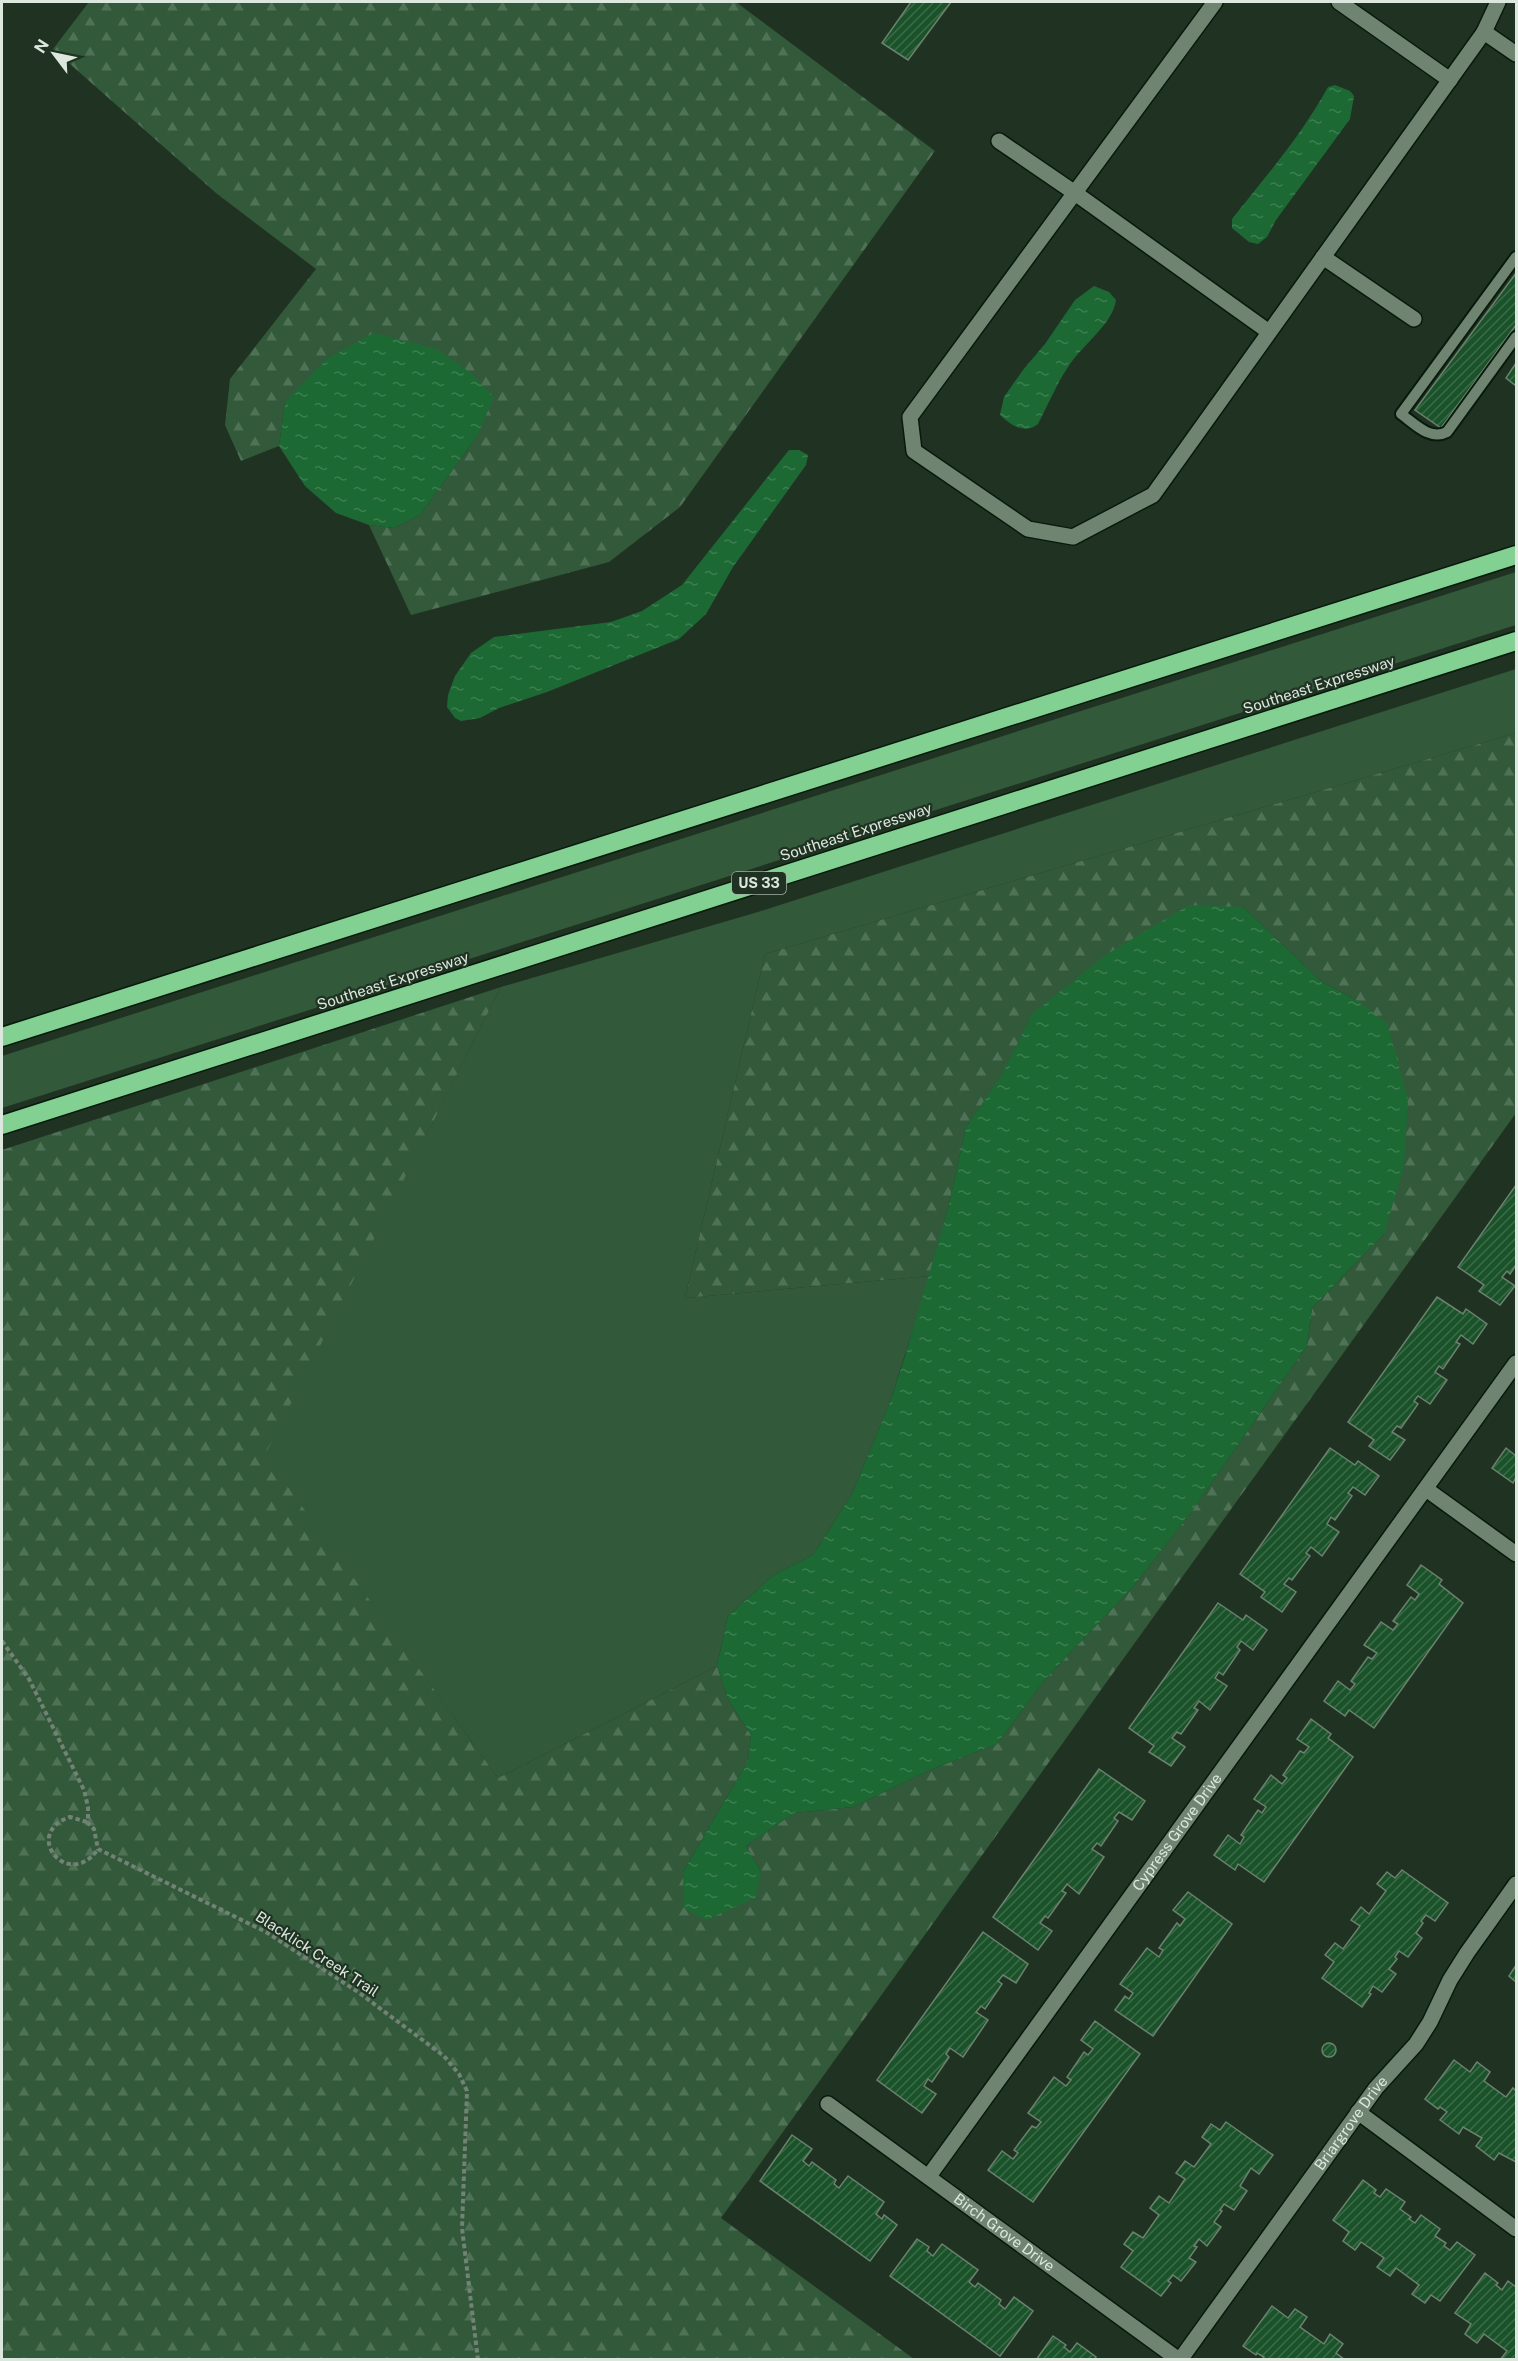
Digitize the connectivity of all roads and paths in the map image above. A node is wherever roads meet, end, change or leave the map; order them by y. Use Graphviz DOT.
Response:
graph roads {
  1 [pos="1215,2"];
  2 [pos="1339,2"];
  3 [pos="1498,2"];
  4 [pos="1484,32"];
  5 [pos="1516,54"];
  6 [pos="1450,80"];
  7 [pos="999,141"];
  8 [pos="1075,193"];
  9 [pos="1323,257"];
  10 [pos="1516,257"];
  11 [pos="1414,319"];
  12 [pos="1269,332"];
  13 [pos="1516,337"];
  14 [pos="1516,555"];
  15 [pos="1516,641"];
  16 [pos="2,1038"];
  17 [pos="2,1125"];
  18 [pos="1516,1363"];
  19 [pos="1426,1489"];
  20 [pos="1516,1554"];
  21 [pos="2,1641"];
  22 [pos="88,1822"];
  23 [pos="98,1849"];
  24 [pos="1516,1884"];
  25 [pos="828,2104"];
  26 [pos="1358,2112"];
  27 [pos="929,2176"];
  28 [pos="1516,2229"];
  29 [pos="478,2360"];
  30 [pos="1179,2360"];
  1 -- 8 [label="street"];
  2 -- 6 [label="street"];
  3 -- 4 [label="street"];
  4 -- 5 [label="street"];
  4 -- 6 [label="street"];
  6 -- 9 [label="street"];
  7 -- 8 [label="street"];
  8 -- 12 [label="street"];
  8 -- 12 [label="street"];
  9 -- 11 [label="street"];
  9 -- 12 [label="street"];
  10 -- 13 [label="lane"];
  14 -- 16 [label="highway"];
  15 -- 17 [label="highway, Southeast Expressway / US 33"];
  18 -- 19 [label="street, Cypress Grove Drive"];
  19 -- 20 [label="street"];
  19 -- 27 [label="street, Cypress Grove Drive"];
  21 -- 22 [label="path"];
  22 -- 23 [label="path"];
  22 -- 23 [label="path"];
  23 -- 29 [label="path, Blacklick Creek Trail"];
  24 -- 26 [label="street, Briargrove Drive"];
  25 -- 27 [label="street, Birch Grove Drive"];
  26 -- 28 [label="street"];
  26 -- 30 [label="street, Briargrove Drive"];
  27 -- 30 [label="street, Birch Grove Drive"];
}
